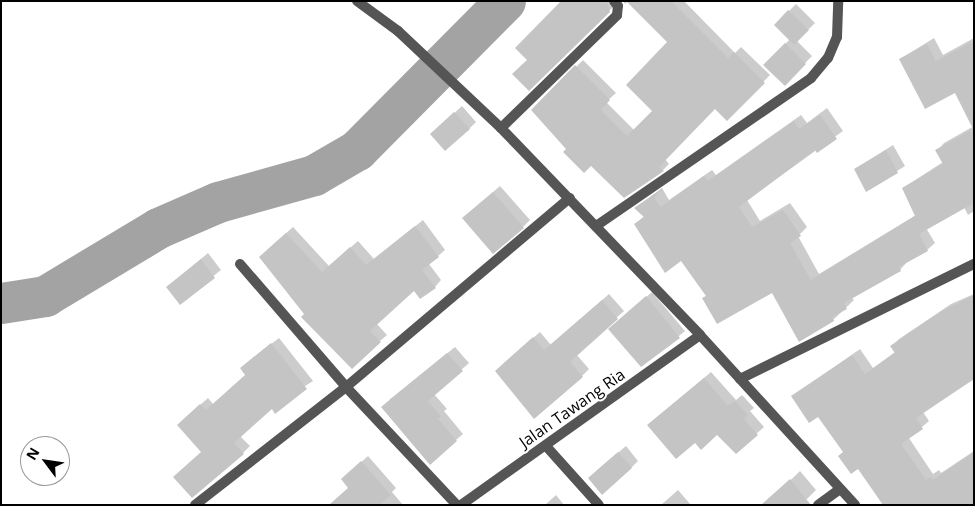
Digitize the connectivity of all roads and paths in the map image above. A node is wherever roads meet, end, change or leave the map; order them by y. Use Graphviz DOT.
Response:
graph roads {
  1 [pos="357,1"];
  2 [pos="614,1"];
  3 [pos="838,1"];
  4 [pos="501,128"];
  5 [pos="570,198"];
  6 [pos="596,226"];
  7 [pos="240,264"];
  8 [pos="974,264"];
  9 [pos="700,336"];
  10 [pos="740,379"];
  11 [pos="346,387"];
  12 [pos="546,446"];
  13 [pos="840,489"];
  14 [pos="195,505"];
  15 [pos="457,505"];
  16 [pos="461,505"];
  17 [pos="599,505"];
  18 [pos="818,505"];
  19 [pos="855,505"];
  1 -- 4 [label="street"];
  2 -- 4 [label="street"];
  3 -- 6 [label="street"];
  4 -- 5 [label="street"];
  5 -- 6 [label="street"];
  5 -- 11 [label="street"];
  6 -- 9 [label="street"];
  7 -- 11 [label="street"];
  8 -- 10 [label="street"];
  9 -- 10 [label="street"];
  9 -- 12 [label="street, Jalan Tawang Ria"];
  10 -- 13 [label="street"];
  11 -- 14 [label="street"];
  11 -- 15 [label="street"];
  12 -- 16 [label="street, Jalan Tawang Ria"];
  12 -- 17 [label="street"];
  13 -- 18 [label="street"];
  13 -- 19 [label="street"];
}
